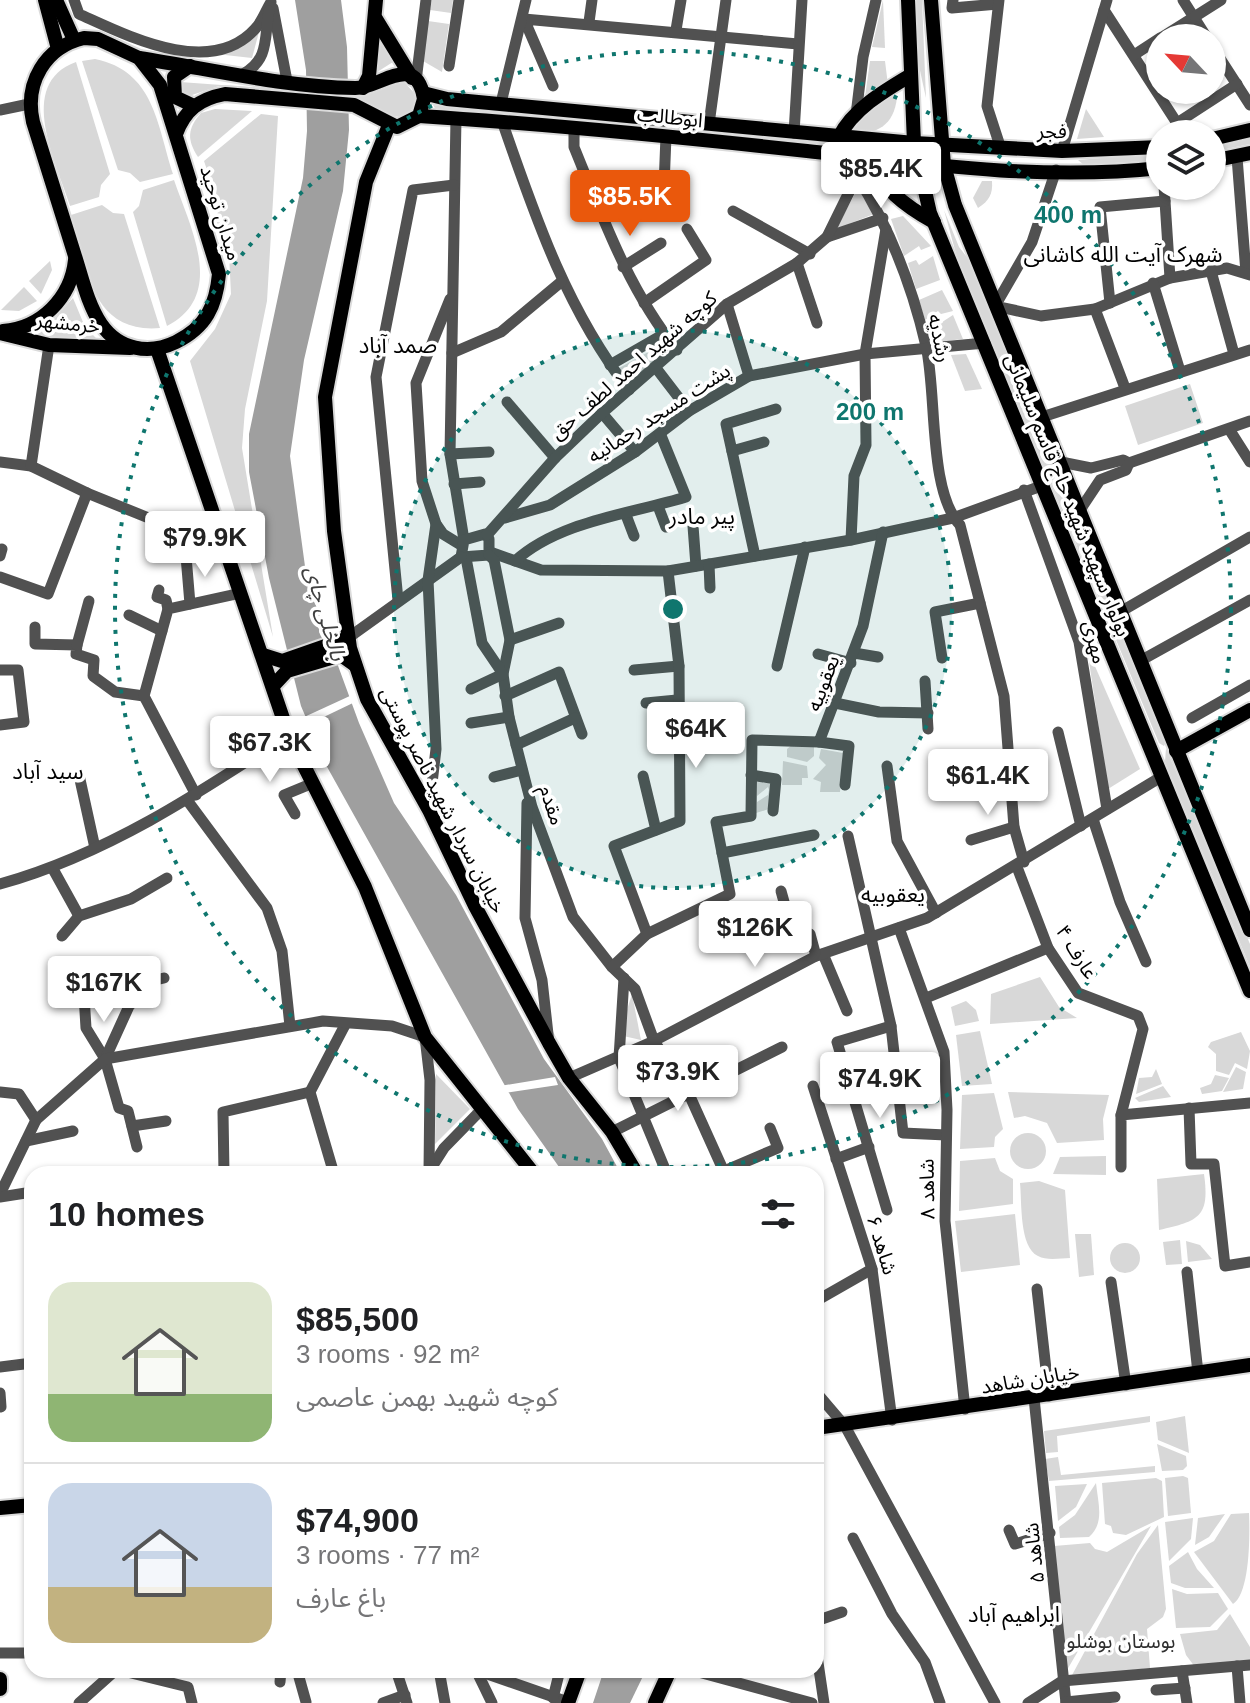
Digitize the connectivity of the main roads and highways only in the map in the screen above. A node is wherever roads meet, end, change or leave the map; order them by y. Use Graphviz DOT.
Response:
graph roads {
  1 [pos="45,0"];
  2 [pos="56,0"];
  3 [pos="376,0"];
  4 [pos="908,0"];
  5 [pos="931,0"];
  6 [pos="375,19"];
  7 [pos="74,40"];
  8 [pos="58,49"];
  9 [pos="139,58"];
  10 [pos="191,66"];
  11 [pos="911,75"];
  12 [pos="417,84"];
  13 [pos="359,88"];
  14 [pos="194,106"];
  15 [pos="419,116"];
  16 [pos="389,125"];
  17 [pos="1250,130"];
  18 [pos="176,134"];
  19 [pos="1226,136"];
  20 [pos="839,137"];
  21 [pos="914,143"];
  22 [pos="943,145"];
  23 [pos="1146,148"];
  24 [pos="1062,151"];
  25 [pos="863,157"];
  26 [pos="917,163"];
  27 [pos="944,165"];
  28 [pos="1146,168"];
  29 [pos="1056,170"];
  30 [pos="934,222"];
  31 [pos="75,255"];
  32 [pos="0,332"];
  33 [pos="132,348"];
  34 [pos="157,349"];
  35 [pos="342,645"];
  36 [pos="263,655"];
  37 [pos="284,666"];
  38 [pos="273,686"];
  39 [pos="1250,710"];
  40 [pos="1176,751"];
  41 [pos="1250,930"];
  42 [pos="1250,991"];
  43 [pos="528,1166"];
  44 [pos="632,1166"];
  45 [pos="1250,1365"];
  46 [pos="824,1427"];
  47 [pos="24,1506"];
  48 [pos="0,1508"];
  49 [pos="577,1678"];
  50 [pos="666,1678"];
  51 [pos="0,1679"];
  52 [pos="0,1689"];
  53 [pos="568,1702"];
  54 [pos="655,1703"];
  1 -- 8 [label="main road"];
  2 -- 7 [label="main road"];
  3 -- 6 [label="main road"];
  4 -- 11 [label="main road, بولوار سپهبد شهید حاج قاسم سلیمانی"];
  5 -- 22 [label="main road, بولوار سپهبد شهید حاج قاسم سلیمانی"];
  6 -- 12 [label="main road"];
  6 -- 13 [label="main road"];
  7 -- 8 [label="main road"];
  7 -- 9 [label="main road"];
  8 -- 31 [label="main road"];
  9 -- 10 [label="main road"];
  9 -- 18 [label="main road, میدان توحید"];
  10 -- 13 [label="main road"];
  10 -- 14 [label="main road"];
  11 -- 20 [label="main road"];
  11 -- 21 [label="main road, بولوار سپهبد شهید حاج قاسم سلیمانی"];
  12 -- 13 [label="main road, ابوطالب"];
  12 -- 15 [label="main road"];
  12 -- 20 [label="main road, ابوطالب"];
  14 -- 16 [label="main road"];
  14 -- 18 [label="main road"];
  15 -- 16 [label="main road, ابوطالب"];
  15 -- 25 [label="main road, ابوطالب"];
  16 -- 35 [label="main road"];
  17 -- 19 [label="main road"];
  18 -- 34 [label="main road, میدان توحید"];
  20 -- 21 [label="main road, ابوطالب"];
  21 -- 22 [label="main road, ابوطالب"];
  21 -- 26 [label="main road, بولوار سپهبد شهید حاج قاسم سلیمانی"];
  22 -- 24 [label="main road, فجر"];
  22 -- 27 [label="main road, بولوار سپهبد شهید حاج قاسم سلیمانی"];
  23 -- 24 [label="main road, فجر"];
  24 -- 29 [label="main road"];
  25 -- 26 [label="main road, ابوطالب"];
  25 -- 30 [label="main road"];
  26 -- 27 [label="main road, فجر"];
  26 -- 30 [label="main road, بولوار سپهبد شهید حاج قاسم سلیمانی"];
  27 -- 29 [label="main road, فجر"];
  27 -- 40 [label="main road, بولوار سپهبد شهید حاج قاسم سلیمانی"];
  28 -- 29 [label="main road, فجر"];
  30 -- 42 [label="main road, بولوار سپهبد شهید حاج قاسم سلیمانی"];
  31 -- 32 [label="main road, خرمشهر"];
  31 -- 33 [label="main road"];
  32 -- 33 [label="main road, خرمشهر"];
  33 -- 34 [label="main road, میدان توحید"];
  34 -- 36 [label="main road"];
  35 -- 37 [label="main road"];
  35 -- 44 [label="main road, خیابان سردار شهید ناصر پوستی"];
  36 -- 37 [label="main road"];
  36 -- 38 [label="main road"];
  37 -- 38 [label="main road"];
  38 -- 43 [label="main road"];
  39 -- 40 [label="main road"];
  40 -- 41 [label="main road, بولوار سپهبد شهید حاج قاسم سلیمانی"];
  45 -- 46 [label="main road, خیابان شاهد"];
  47 -- 48 [label="main road"];
  49 -- 53 [label="main road"];
  50 -- 54 [label="main road"];
  51 -- 52 [label="main road"];
}
